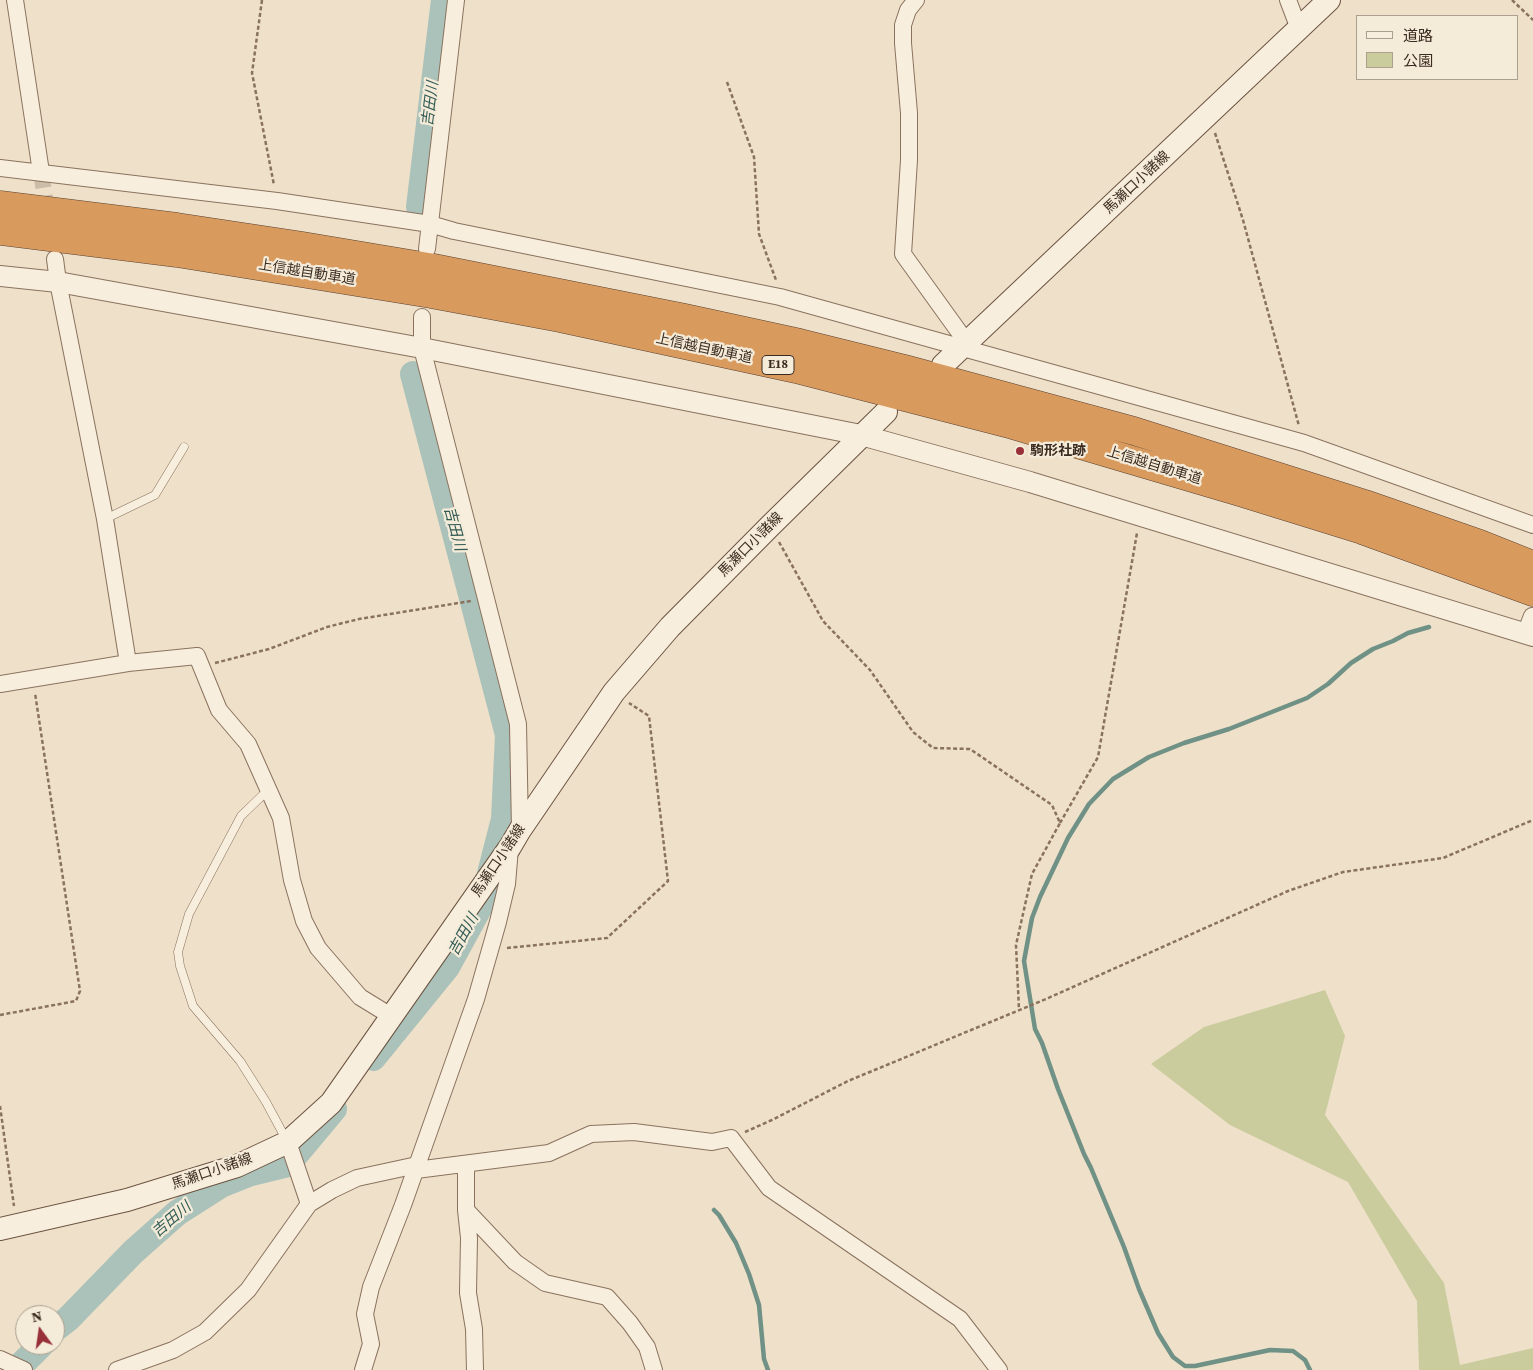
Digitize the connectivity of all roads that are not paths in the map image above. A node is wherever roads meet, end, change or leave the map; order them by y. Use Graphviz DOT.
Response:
graph roads {
  1 [pos="15,0"];
  2 [pos="456,0"];
  3 [pos="916,0"];
  4 [pos="1288,0"];
  5 [pos="1329,0"];
  6 [pos="1299,29"];
  7 [pos="0,168"];
  8 [pos="40,172"];
  9 [pos="0,205"];
  10 [pos="430,224"];
  11 [pos="0,231"];
  12 [pos="427,249"];
  13 [pos="55,258"];
  14 [pos="0,276"];
  15 [pos="58,282"];
  16 [pos="422,317"];
  17 [pos="964,346"];
  18 [pos="422,348"];
  19 [pos="944,365"];
  20 [pos="886,412"];
  21 [pos="862,435"];
  22 [pos="184,447"];
  23 [pos="105,520"];
  24 [pos="1533,525"];
  25 [pos="1533,564"];
  26 [pos="1531,620"];
  27 [pos="128,663"];
  28 [pos="0,684"];
  29 [pos="268,790"];
  30 [pos="515,838"];
  31 [pos="391,1016"];
  32 [pos="288,1142"];
  33 [pos="466,1165"];
  34 [pos="416,1167"];
  35 [pos="309,1204"];
  36 [pos="466,1210"];
  37 [pos="9,1227"];
  38 [pos="0,1359"];
  39 [pos="24,1370"];
  40 [pos="117,1370"];
  41 [pos="364,1370"];
  42 [pos="475,1370"];
  43 [pos="654,1370"];
  44 [pos="999,1370"];
  1 -- 8 [label="street"];
  2 -- 10 [label="street"];
  3 -- 17 [label="street"];
  4 -- 6 [label="street"];
  5 -- 6 [label="main road, 馬瀬口小諸線"];
  6 -- 17 [label="main road, 馬瀬口小諸線"];
  7 -- 8 [label="street"];
  8 -- 10 [label="street"];
  9 -- 25 [label="highway, 上信越自動車道 / E18"];
  10 -- 12 [label="street"];
  10 -- 17 [label="street"];
  11 -- 26 [label="highway, 上信越自動車道 / E18"];
  13 -- 15 [label="street"];
  14 -- 15 [label="street"];
  15 -- 18 [label="street"];
  15 -- 23 [label="street"];
  16 -- 18 [label="street"];
  17 -- 19 [label="main road, 馬瀬口小諸線"];
  17 -- 24 [label="street"];
  18 -- 21 [label="street"];
  18 -- 30 [label="street"];
  20 -- 21 [label="main road, 馬瀬口小諸線"];
  21 -- 26 [label="street"];
  21 -- 30 [label="main road, 馬瀬口小諸線"];
  22 -- 23 [label="lane"];
  23 -- 27 [label="street"];
  27 -- 28 [label="street"];
  27 -- 29 [label="street"];
  29 -- 31 [label="street"];
  29 -- 32 [label="lane"];
  30 -- 31 [label="main road, 馬瀬口小諸線"];
  30 -- 34 [label="street"];
  31 -- 32 [label="main road, 馬瀬口小諸線"];
  32 -- 35 [label="street"];
  32 -- 37 [label="main road, 馬瀬口小諸線"];
  33 -- 34 [label="street"];
  33 -- 36 [label="street"];
  33 -- 44 [label="street"];
  34 -- 35 [label="street"];
  34 -- 41 [label="street"];
  35 -- 40 [label="street"];
  36 -- 42 [label="street"];
  36 -- 43 [label="street"];
  38 -- 39 [label="street"];
}
